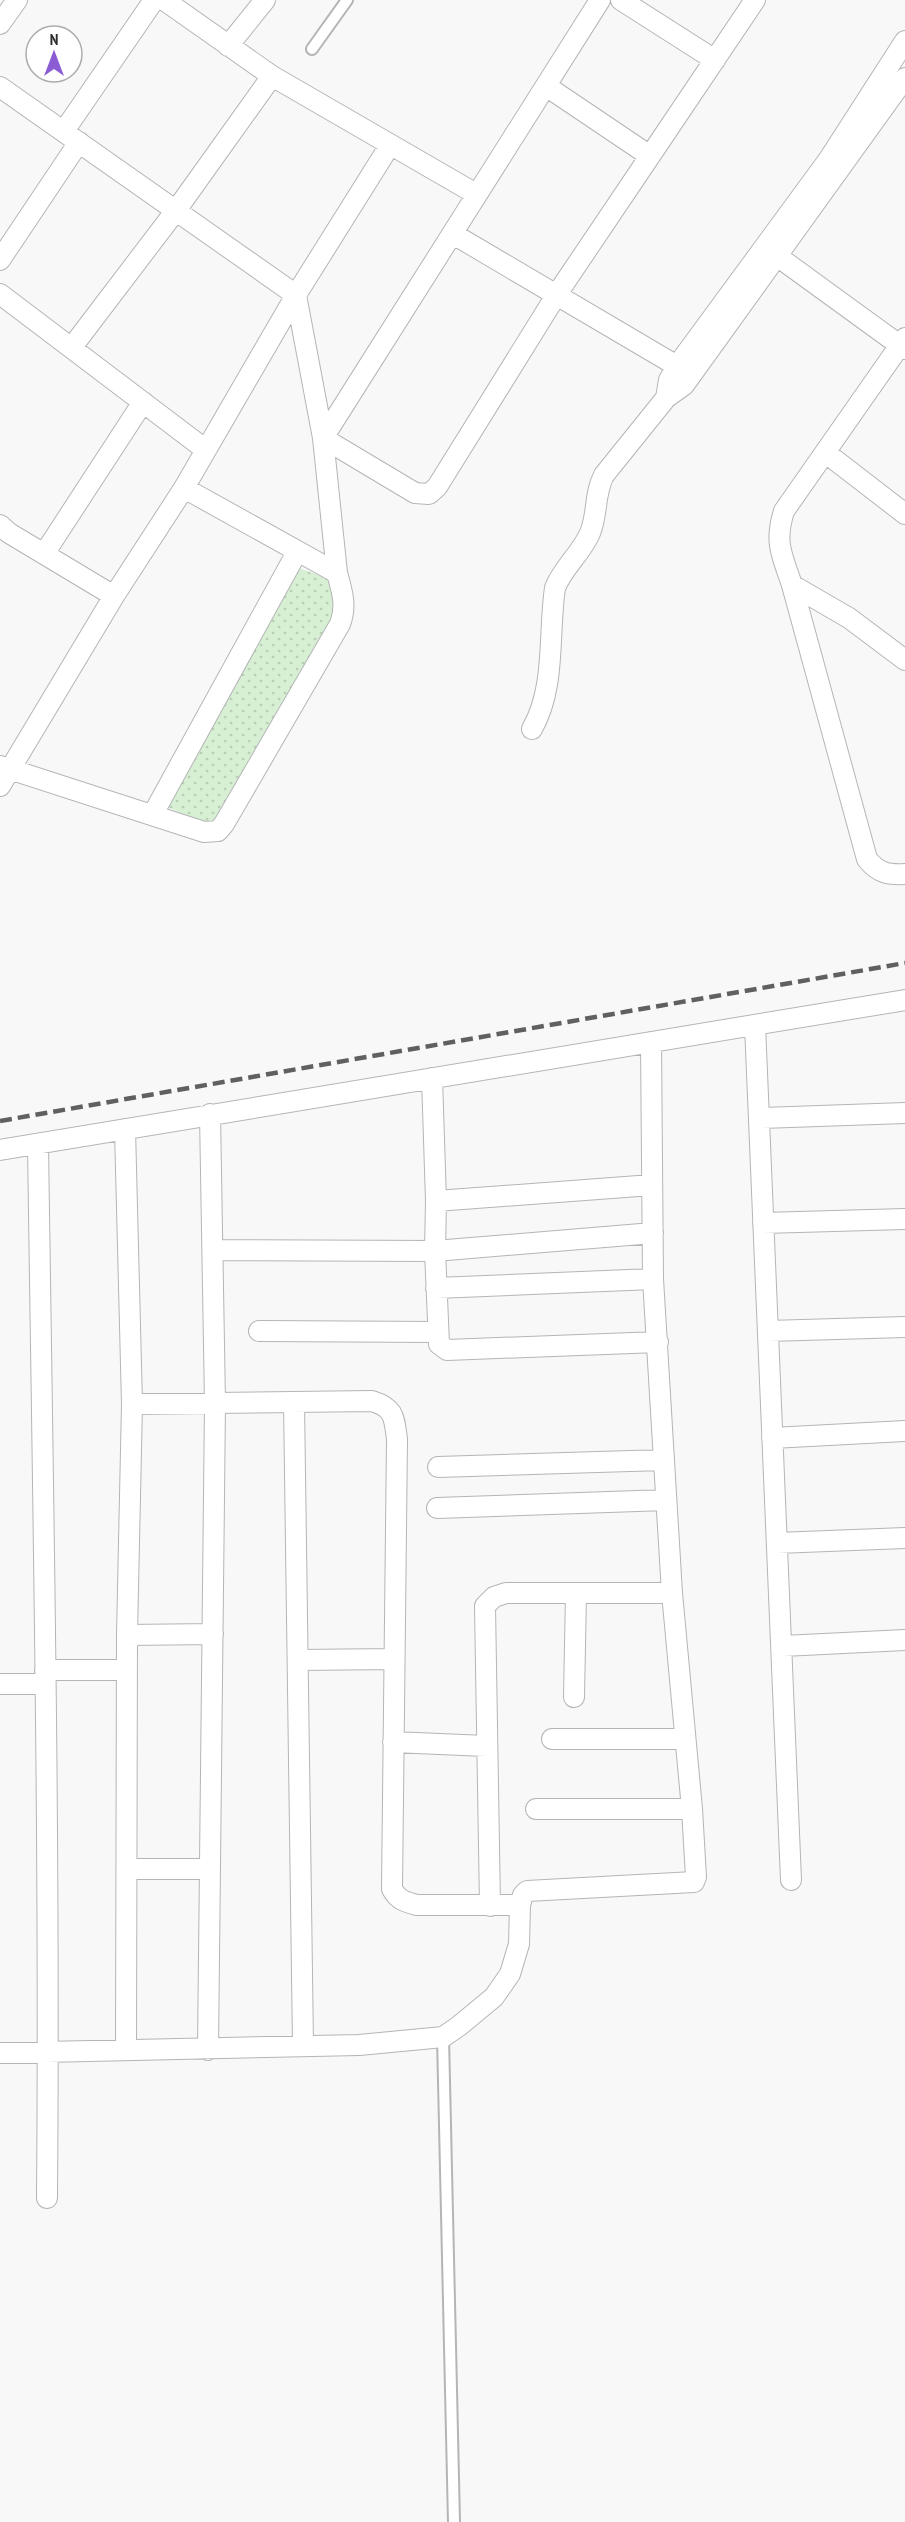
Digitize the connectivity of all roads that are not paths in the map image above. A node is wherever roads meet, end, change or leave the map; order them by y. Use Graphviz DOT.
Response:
graph roads {
  1 [pos="17,0"];
  2 [pos="154,0"];
  3 [pos="164,0"];
  4 [pos="245,0"];
  5 [pos="265,0"];
  6 [pos="347,0"];
  7 [pos="600,0"];
  8 [pos="621,0"];
  9 [pos="755,0"];
  10 [pos="247,22"];
  11 [pos="0,24"];
  12 [pos="905,41"];
  13 [pos="228,46"];
  14 [pos="312,49"];
  15 [pos="715,60"];
  16 [pos="272,76"];
  17 [pos="905,78"];
  18 [pos="546,86"];
  19 [pos="0,87"];
  20 [pos="72,136"];
  21 [pos="390,145"];
  22 [pos="650,156"];
  23 [pos="476,194"];
  24 [pos="177,209"];
  25 [pos="453,234"];
  26 [pos="777,256"];
  27 [pos="0,260"];
  28 [pos="0,294"];
  29 [pos="557,294"];
  30 [pos="296,295"];
  31 [pos="903,344"];
  32 [pos="72,347"];
  33 [pos="677,366"];
  34 [pos="666,398"];
  35 [pos="143,402"];
  36 [pos="323,438"];
  37 [pos="206,450"];
  38 [pos="826,453"];
  39 [pos="184,488"];
  40 [pos="905,514"];
  41 [pos="0,525"];
  42 [pos="297,552"];
  43 [pos="44,554"];
  44 [pos="337,573"];
  45 [pos="792,585"];
  46 [pos="114,596"];
  47 [pos="905,660"];
  48 [pos="532,729"];
  49 [pos="3,774"];
  50 [pos="153,814"];
  51 [pos="905,874"];
  52 [pos="905,1000"];
  53 [pos="755,1025"];
  54 [pos="651,1042"];
  55 [pos="432,1078"];
  56 [pos="905,1113"];
  57 [pos="210,1114"];
  58 [pos="759,1118"];
  59 [pos="125,1129"];
  60 [pos="38,1144"];
  61 [pos="0,1150"];
  62 [pos="652,1185"];
  63 [pos="436,1201"];
  64 [pos="905,1219"];
  65 [pos="763,1223"];
  66 [pos="653,1233"];
  67 [pos="213,1250"];
  68 [pos="435,1251"];
  69 [pos="653,1279"];
  70 [pos="436,1288"];
  71 [pos="905,1327"];
  72 [pos="259,1331"];
  73 [pos="768,1331"];
  74 [pos="438,1332"];
  75 [pos="658,1342"];
  76 [pos="294,1402"];
  77 [pos="215,1403"];
  78 [pos="132,1404"];
  79 [pos="905,1431"];
  80 [pos="772,1438"];
  81 [pos="663,1460"];
  82 [pos="438,1467"];
  83 [pos="666,1500"];
  84 [pos="437,1508"];
  85 [pos="905,1538"];
  86 [pos="777,1543"];
  87 [pos="576,1593"];
  88 [pos="672,1593"];
  89 [pos="213,1634"];
  90 [pos="127,1635"];
  91 [pos="905,1640"];
  92 [pos="783,1646"];
  93 [pos="394,1659"];
  94 [pos="298,1660"];
  95 [pos="127,1670"];
  96 [pos="45,1677"];
  97 [pos="0,1684"];
  98 [pos="574,1697"];
  99 [pos="552,1739"];
  100 [pos="684,1739"];
  101 [pos="393,1742"];
  102 [pos="486,1746"];
  103 [pos="536,1809"];
  104 [pos="692,1809"];
  105 [pos="127,1869"];
  106 [pos="210,1869"];
  107 [pos="791,1880"];
  108 [pos="520,1905"];
  109 [pos="490,1906"];
  110 [pos="443,2037"];
  111 [pos="303,2045"];
  112 [pos="126,2049"];
  113 [pos="208,2050"];
  114 [pos="48,2051"];
  115 [pos="0,2053"];
  116 [pos="47,2198"];
  117 [pos="454,2522"];
  1 -- 11 [label="street"];
  2 -- 20 [label="street"];
  3 -- 13 [label="street"];
  4 -- 10 [label="street"];
  5 -- 10 [label="street"];
  6 -- 14 [label="lane"];
  7 -- 18 [label="street"];
  8 -- 15 [label="street"];
  9 -- 15 [label="street"];
  10 -- 13 [label="street"];
  12 -- 33 [label="street"];
  13 -- 16 [label="street"];
  15 -- 22 [label="street"];
  16 -- 21 [label="street"];
  16 -- 24 [label="street"];
  17 -- 26 [label="street"];
  18 -- 22 [label="street"];
  18 -- 23 [label="street"];
  19 -- 20 [label="street"];
  20 -- 24 [label="street"];
  20 -- 27 [label="street"];
  21 -- 23 [label="street"];
  21 -- 30 [label="street"];
  22 -- 29 [label="street"];
  23 -- 25 [label="street"];
  24 -- 30 [label="street"];
  24 -- 32 [label="street"];
  25 -- 29 [label="street"];
  25 -- 36 [label="street"];
  26 -- 31 [label="street"];
  26 -- 34 [label="street"];
  28 -- 32 [label="street"];
  29 -- 33 [label="street"];
  29 -- 36 [label="street"];
  30 -- 36 [label="street"];
  30 -- 37 [label="street"];
  31 -- 38 [label="street"];
  32 -- 35 [label="street"];
  33 -- 34 [label="street"];
  34 -- 48 [label="street"];
  35 -- 37 [label="street"];
  35 -- 43 [label="street"];
  36 -- 44 [label="street"];
  37 -- 39 [label="street"];
  38 -- 40 [label="street"];
  38 -- 45 [label="street"];
  39 -- 42 [label="street"];
  39 -- 46 [label="street"];
  41 -- 43 [label="street"];
  42 -- 44 [label="street"];
  42 -- 50 [label="street"];
  43 -- 46 [label="street"];
  44 -- 50 [label="street"];
  45 -- 47 [label="street"];
  45 -- 51 [label="street"];
  46 -- 49 [label="street"];
  49 -- 50 [label="street"];
  52 -- 53 [label="street"];
  53 -- 54 [label="street"];
  53 -- 58 [label="street"];
  54 -- 55 [label="street"];
  54 -- 62 [label="street"];
  55 -- 57 [label="street"];
  55 -- 63 [label="street"];
  56 -- 58 [label="street"];
  57 -- 59 [label="street"];
  57 -- 67 [label="street"];
  58 -- 65 [label="street"];
  59 -- 60 [label="street"];
  59 -- 78 [label="street"];
  60 -- 61 [label="street"];
  60 -- 96 [label="street"];
  62 -- 63 [label="street"];
  62 -- 66 [label="street"];
  63 -- 68 [label="street"];
  64 -- 65 [label="street"];
  65 -- 73 [label="street"];
  66 -- 68 [label="street"];
  66 -- 69 [label="street"];
  67 -- 68 [label="street"];
  67 -- 77 [label="street"];
  68 -- 70 [label="street"];
  69 -- 70 [label="street"];
  69 -- 75 [label="street"];
  70 -- 74 [label="street"];
  71 -- 73 [label="street"];
  72 -- 74 [label="street"];
  73 -- 80 [label="street"];
  74 -- 75 [label="street"];
  75 -- 81 [label="street"];
  76 -- 77 [label="street"];
  76 -- 93 [label="street"];
  76 -- 94 [label="street"];
  77 -- 78 [label="street"];
  77 -- 89 [label="street"];
  78 -- 90 [label="street"];
  79 -- 80 [label="street"];
  80 -- 86 [label="street"];
  81 -- 82 [label="street"];
  81 -- 83 [label="street"];
  83 -- 84 [label="street"];
  83 -- 88 [label="street"];
  85 -- 86 [label="street"];
  86 -- 92 [label="street"];
  87 -- 88 [label="street"];
  87 -- 98 [label="street"];
  87 -- 102 [label="street"];
  88 -- 100 [label="street"];
  89 -- 90 [label="street"];
  89 -- 106 [label="street"];
  90 -- 95 [label="street"];
  91 -- 92 [label="street"];
  92 -- 107 [label="street"];
  93 -- 94 [label="street"];
  93 -- 101 [label="street"];
  94 -- 111 [label="street"];
  95 -- 96 [label="street"];
  95 -- 105 [label="street"];
  96 -- 97 [label="street"];
  96 -- 114 [label="street"];
  99 -- 100 [label="street"];
  100 -- 104 [label="street"];
  101 -- 102 [label="street"];
  101 -- 109 [label="street"];
  102 -- 109 [label="street"];
  103 -- 104 [label="street"];
  104 -- 108 [label="street"];
  105 -- 106 [label="street"];
  105 -- 112 [label="street"];
  106 -- 113 [label="street"];
  108 -- 109 [label="street"];
  108 -- 110 [label="street"];
  110 -- 111 [label="street"];
  110 -- 117 [label="lane"];
  111 -- 113 [label="street"];
  112 -- 113 [label="street"];
  112 -- 114 [label="street"];
  114 -- 115 [label="street"];
  114 -- 116 [label="street"];
}
